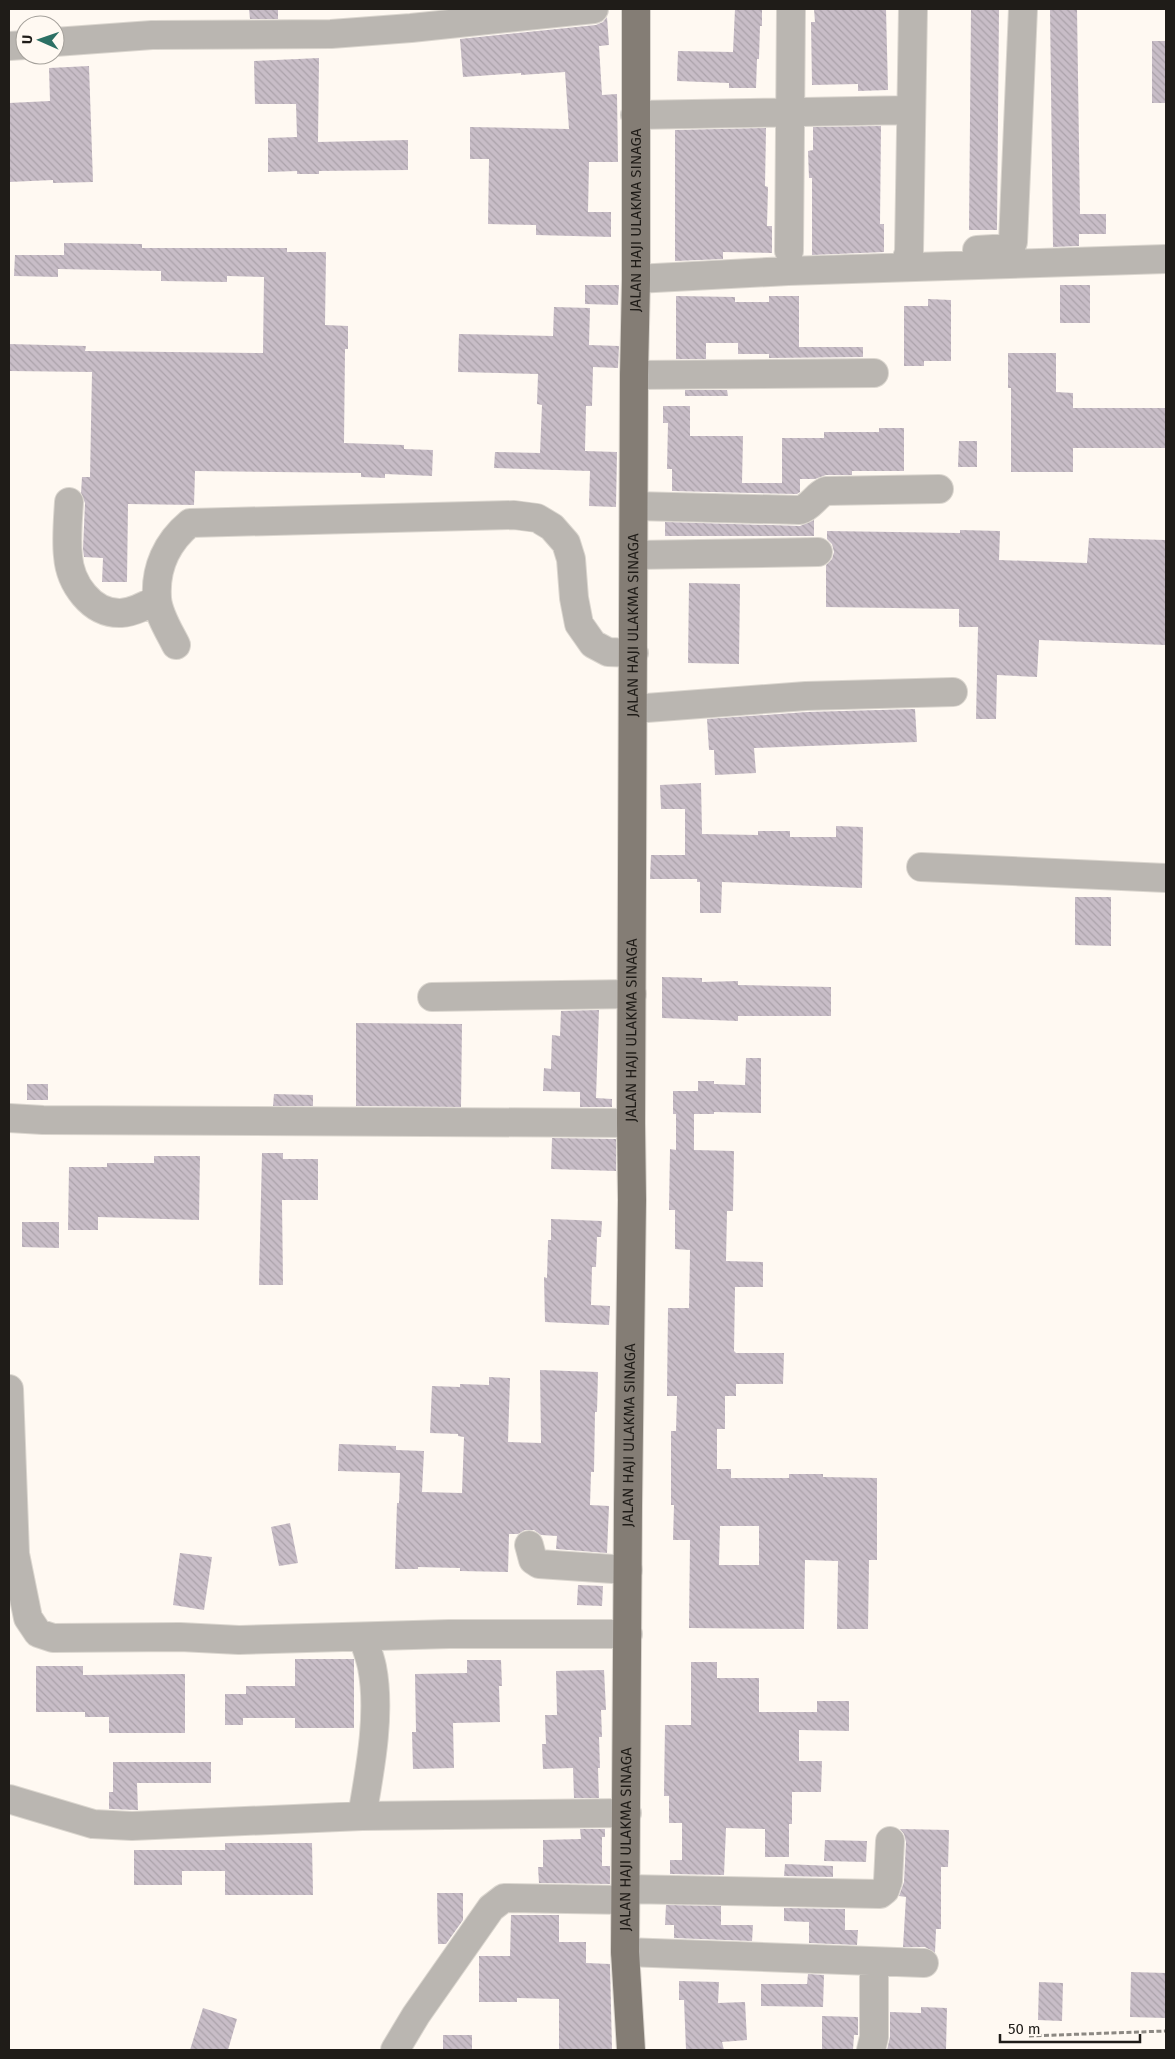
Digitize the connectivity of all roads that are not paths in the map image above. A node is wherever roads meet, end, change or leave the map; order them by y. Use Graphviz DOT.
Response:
graph roads {
  1 [pos="594,9"];
  2 [pos="636,9"];
  3 [pos="791,9"];
  4 [pos="913,9"];
  5 [pos="1022,9"];
  6 [pos="65,41"];
  7 [pos="911,110"];
  8 [pos="791,112"];
  9 [pos="635,115"];
  10 [pos="789,250"];
  11 [pos="1166,258"];
  12 [pos="636,280"];
  13 [pos="874,373"];
  14 [pos="634,375"];
  15 [pos="939,489"];
  16 [pos="69,502"];
  17 [pos="634,506"];
  18 [pos="818,552"];
  19 [pos="634,555"];
  20 [pos="157,599"];
  21 [pos="176,645"];
  22 [pos="634,653"];
  23 [pos="953,692"];
  24 [pos="634,709"];
  25 [pos="921,867"];
  26 [pos="1166,878"];
  27 [pos="632,994"];
  28 [pos="432,998"];
  29 [pos="9,1118"];
  30 [pos="631,1123"];
  31 [pos="9,1389"];
  32 [pos="10,1440"];
  33 [pos="529,1545"];
  34 [pos="628,1570"];
  35 [pos="628,1634"];
  36 [pos="363,1638"];
  37 [pos="9,1799"];
  38 [pos="627,1814"];
  39 [pos="362,1816"];
  40 [pos="890,1841"];
  41 [pos="626,1894"];
  42 [pos="626,1952"];
  43 [pos="874,1962"];
  44 [pos="924,1964"];
  45 [pos="395,2050"];
  46 [pos="631,2050"];
  47 [pos="870,2050"];
  1 -- 6 [label="street"];
  2 -- 9 [label="main road, JALAN HAJI ULAKMA SINAGA"];
  3 -- 8 [label="street"];
  4 -- 7 [label="street"];
  5 -- 7 [label="street"];
  7 -- 8 [label="street"];
  8 -- 9 [label="street"];
  8 -- 10 [label="street"];
  9 -- 12 [label="main road, JALAN HAJI ULAKMA SINAGA"];
  11 -- 12 [label="street"];
  12 -- 14 [label="main road, JALAN HAJI ULAKMA SINAGA"];
  13 -- 14 [label="street"];
  14 -- 17 [label="main road, JALAN HAJI ULAKMA SINAGA"];
  15 -- 17 [label="street"];
  16 -- 20 [label="street"];
  17 -- 19 [label="main road, JALAN HAJI ULAKMA SINAGA"];
  18 -- 19 [label="street"];
  19 -- 22 [label="main road, JALAN HAJI ULAKMA SINAGA"];
  20 -- 21 [label="street"];
  20 -- 22 [label="street"];
  22 -- 24 [label="main road, JALAN HAJI ULAKMA SINAGA"];
  23 -- 24 [label="street"];
  24 -- 27 [label="main road, JALAN HAJI ULAKMA SINAGA"];
  25 -- 26 [label="street"];
  27 -- 28 [label="street"];
  27 -- 30 [label="main road, JALAN HAJI ULAKMA SINAGA"];
  29 -- 30 [label="street"];
  30 -- 34 [label="main road, JALAN HAJI ULAKMA SINAGA"];
  31 -- 32 [label="street"];
  32 -- 36 [label="street"];
  33 -- 34 [label="street"];
  34 -- 35 [label="main road, JALAN HAJI ULAKMA SINAGA"];
  35 -- 36 [label="street"];
  35 -- 38 [label="main road, JALAN HAJI ULAKMA SINAGA"];
  36 -- 39 [label="street"];
  37 -- 39 [label="street"];
  38 -- 39 [label="street"];
  38 -- 41 [label="main road, JALAN HAJI ULAKMA SINAGA"];
  40 -- 41 [label="street"];
  41 -- 42 [label="main road, JALAN HAJI ULAKMA SINAGA"];
  41 -- 45 [label="street"];
  42 -- 43 [label="street"];
  42 -- 46 [label="main road, JALAN HAJI ULAKMA SINAGA"];
  43 -- 44 [label="street"];
  43 -- 47 [label="street"];
}
